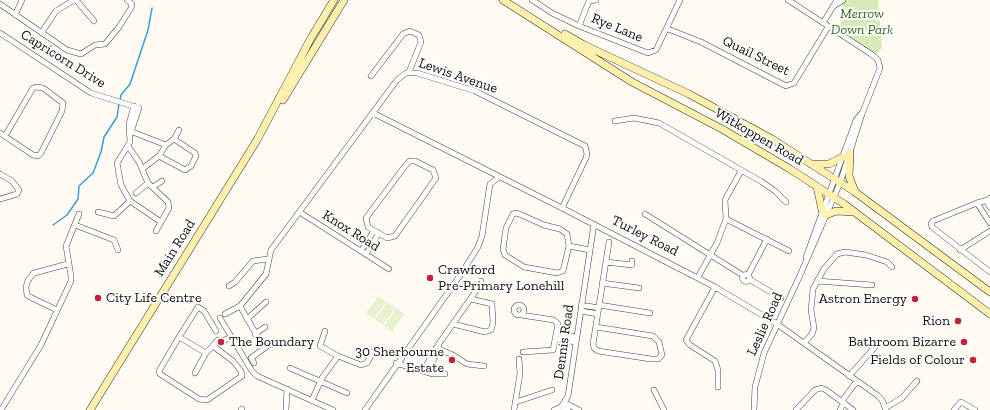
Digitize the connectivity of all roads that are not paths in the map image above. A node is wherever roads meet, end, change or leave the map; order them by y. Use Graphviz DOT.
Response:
graph roads {
  1 [pos="22,0"];
  2 [pos="75,0"];
  3 [pos="127,0"];
  4 [pos="334,0"];
  5 [pos="344,0"];
  6 [pos="503,0"];
  7 [pos="512,0"];
  8 [pos="532,0"];
  9 [pos="596,0"];
  10 [pos="680,0"];
  11 [pos="788,0"];
  12 [pos="837,0"];
  13 [pos="842,0"];
  14 [pos="588,1"];
  15 [pos="0,4"];
  16 [pos="834,6"];
  17 [pos="15,15"];
  18 [pos="94,21"];
  19 [pos="823,23"];
  20 [pos="579,26"];
  21 [pos="828,26"];
  22 [pos="668,29"];
  23 [pos="42,32"];
  24 [pos="0,33"];
  25 [pos="409,72"];
  26 [pos="371,76"];
  27 [pos="373,113"];
  28 [pos="862,114"];
  29 [pos="269,119"];
  30 [pos="615,121"];
  31 [pos="179,130"];
  32 [pos="0,133"];
  33 [pos="131,133"];
  34 [pos="5,136"];
  35 [pos="174,139"];
  36 [pos="166,145"];
  37 [pos="128,146"];
  38 [pos="850,153"];
  39 [pos="159,156"];
  40 [pos="843,157"];
  41 [pos="811,164"];
  42 [pos="142,169"];
  43 [pos="741,171"];
  44 [pos="0,174"];
  45 [pos="499,177"];
  46 [pos="162,181"];
  47 [pos="837,181"];
  48 [pos="148,183"];
  49 [pos="153,187"];
  50 [pos="817,187"];
  51 [pos="855,192"];
  52 [pos="136,193"];
  53 [pos="831,195"];
  54 [pos="0,199"];
  55 [pos="989,199"];
  56 [pos="130,201"];
  57 [pos="786,202"];
  58 [pos="977,203"];
  59 [pos="990,207"];
  60 [pos="562,208"];
  61 [pos="98,212"];
  62 [pos="855,212"];
  63 [pos="301,213"];
  64 [pos="824,213"];
  65 [pos="80,214"];
  66 [pos="645,214"];
  67 [pos="726,219"];
  68 [pos="161,222"];
  69 [pos="990,223"];
  70 [pos="594,224"];
  71 [pos="75,225"];
  72 [pos="156,231"];
  73 [pos="990,231"];
  74 [pos="376,232"];
  75 [pos="767,239"];
  76 [pos="609,242"];
  77 [pos="569,248"];
  78 [pos="118,250"];
  79 [pos="960,250"];
  80 [pos="361,251"];
  81 [pos="590,251"];
  82 [pos="789,251"];
  83 [pos="366,254"];
  84 [pos="711,255"];
  85 [pos="268,259"];
  86 [pos="632,261"];
  87 [pos="606,262"];
  88 [pos="68,264"];
  89 [pos="892,267"];
  90 [pos="389,269"];
  91 [pos="990,272"];
  92 [pos="747,276"];
  93 [pos="698,277"];
  94 [pos="481,281"];
  95 [pos="817,281"];
  96 [pos="602,282"];
  97 [pos="872,285"];
  98 [pos="229,286"];
  99 [pos="715,286"];
  100 [pos="639,288"];
  101 [pos="990,292"];
  102 [pos="781,298"];
  103 [pos="471,299"];
  104 [pos="266,302"];
  105 [pos="240,306"];
  106 [pos="581,308"];
  107 [pos="598,309"];
  108 [pos="57,310"];
  109 [pos="650,313"];
  110 [pos="225,314"];
  111 [pos="521,314"];
  112 [pos="990,314"];
  113 [pos="220,318"];
  114 [pos="247,319"];
  115 [pos="453,324"];
  116 [pos="777,324"];
  117 [pos="265,327"];
  118 [pos="596,327"];
  119 [pos="216,331"];
  120 [pos="325,331"];
  121 [pos="255,334"];
  122 [pos="230,335"];
  123 [pos="556,336"];
  124 [pos="179,337"];
  125 [pos="576,340"];
  126 [pos="274,341"];
  127 [pos="218,342"];
  128 [pos="804,343"];
  129 [pos="875,347"];
  130 [pos="264,348"];
  131 [pos="438,348"];
  132 [pos="206,352"];
  133 [pos="373,352"];
  134 [pos="523,352"];
  135 [pos="338,356"];
  136 [pos="519,359"];
  137 [pos="254,363"];
  138 [pos="396,363"];
  139 [pos="484,366"];
  140 [pos="290,368"];
  141 [pos="195,372"];
  142 [pos="425,372"];
  143 [pos="445,374"];
  144 [pos="849,376"];
  145 [pos="320,381"];
  146 [pos="857,381"];
  147 [pos="917,381"];
  148 [pos="718,387"];
  149 [pos="287,389"];
  150 [pos="552,390"];
  151 [pos="654,390"];
  152 [pos="347,393"];
  153 [pos="312,400"];
  154 [pos="516,402"];
  155 [pos="843,402"];
  156 [pos="563,405"];
  157 [pos="885,409"];
  158 [pos="1,410"];
  159 [pos="90,410"];
  160 [pos="286,410"];
  161 [pos="333,410"];
  162 [pos="365,410"];
  163 [pos="514,410"];
  164 [pos="554,410"];
  165 [pos="568,410"];
  166 [pos="579,410"];
  167 [pos="664,410"];
  168 [pos="754,410"];
  169 [pos="796,410"];
  170 [pos="840,410"];
  171 [pos="853,410"];
  172 [pos="954,410"];
  173 [pos="975,410"];
  1 -- 17 [label="street"];
  2 -- 18 [label="street"];
  2 -- 23 [label="street"];
  3 -- 23 [label="street"];
  4 -- 29 [label="main road, Main Road"];
  5 -- 29 [label="main road, Main Road"];
  6 -- 50 [label="main road, Witkoppen Road"];
  7 -- 41 [label="main road, Witkoppen Road"];
  8 -- 20 [label="street, Rye Lane"];
  9 -- 14 [label="street"];
  10 -- 22 [label="street"];
  11 -- 19 [label="street"];
  12 -- 16 [label="street"];
  13 -- 16 [label="street"];
  14 -- 20 [label="street"];
  15 -- 17 [label="street"];
  16 -- 19 [label="street"];
  17 -- 23 [label="street"];
  19 -- 21 [label="street"];
  20 -- 22 [label="street, Rye Lane"];
  21 -- 22 [label="street, Quail Street"];
  21 -- 28 [label="street"];
  24 -- 33 [label="street, Capricorn Drive"];
  25 -- 26 [label="street"];
  25 -- 27 [label="street, Lewis Avenue"];
  25 -- 60 [label="street, Lewis Avenue"];
  27 -- 45 [label="street, Turley Road"];
  27 -- 63 [label="street, Lewis Avenue"];
  28 -- 38 [label="street"];
  28 -- 40 [label="street"];
  29 -- 159 [label="main road, Main Road"];
  30 -- 43 [label="street"];
  31 -- 35 [label="street"];
  32 -- 34 [label="street"];
  33 -- 36 [label="street"];
  33 -- 37 [label="street"];
  34 -- 34 [label="street"];
  35 -- 36 [label="street"];
  35 -- 39 [label="street"];
  36 -- 39 [label="street"];
  37 -- 42 [label="street"];
  37 -- 56 [label="street"];
  38 -- 47 [label="street"];
  38 -- 51 [label="main road"];
  39 -- 42 [label="street"];
  40 -- 41 [label="main road"];
  40 -- 47 [label="street"];
  41 -- 47 [label="main road, Witkoppen Road"];
  42 -- 48 [label="street"];
  43 -- 57 [label="street"];
  43 -- 67 [label="street"];
  44 -- 54 [label="street"];
  45 -- 60 [label="street, Turley Road"];
  45 -- 138 [label="street"];
  46 -- 49 [label="street"];
  47 -- 51 [label="main road, Witkoppen Road"];
  47 -- 53 [label="street, Leslie Road"];
  48 -- 49 [label="street"];
  48 -- 52 [label="street"];
  49 -- 68 [label="street"];
  50 -- 53 [label="main road, Witkoppen Road"];
  50 -- 64 [label="main road"];
  51 -- 101 [label="main road, Witkoppen Road"];
  53 -- 62 [label="main road, Witkoppen Road"];
  53 -- 64 [label="street, Leslie Road"];
  55 -- 58 [label="street"];
  55 -- 59 [label="street"];
  56 -- 61 [label="street"];
  56 -- 68 [label="street"];
  58 -- 69 [label="street"];
  58 -- 79 [label="street"];
  60 -- 70 [label="street, Turley Road"];
  62 -- 64 [label="main road"];
  62 -- 112 [label="main road, Witkoppen Road"];
  63 -- 80 [label="street, Knox Road"];
  63 -- 85 [label="street, Lewis Avenue"];
  64 -- 116 [label="street, Leslie Road"];
  65 -- 71 [label="street"];
  66 -- 84 [label="street"];
  67 -- 75 [label="street"];
  67 -- 84 [label="street"];
  68 -- 72 [label="street"];
  70 -- 81 [label="street, Dennis Road"];
  70 -- 93 [label="street, Turley Road"];
  71 -- 78 [label="street"];
  71 -- 88 [label="street"];
  73 -- 79 [label="street"];
  74 -- 74 [label="street"];
  74 -- 80 [label="street"];
  74 -- 83 [label="street"];
  75 -- 82 [label="street"];
  75 -- 92 [label="street"];
  76 -- 87 [label="street"];
  77 -- 77 [label="street"];
  77 -- 81 [label="street"];
  79 -- 91 [label="street"];
  80 -- 83 [label="street, Knox Road"];
  81 -- 106 [label="street, Dennis Road"];
  83 -- 90 [label="street, Knox Road"];
  84 -- 92 [label="street"];
  84 -- 93 [label="street"];
  85 -- 98 [label="street"];
  85 -- 105 [label="street, Lewis Avenue"];
  86 -- 87 [label="street"];
  87 -- 96 [label="street"];
  88 -- 108 [label="street"];
  88 -- 108 [label="street"];
  89 -- 95 [label="street"];
  92 -- 102 [label="street"];
  93 -- 99 [label="street, Turley Road"];
  94 -- 103 [label="street"];
  95 -- 97 [label="street"];
  95 -- 128 [label="street"];
  96 -- 100 [label="street"];
  96 -- 107 [label="street"];
  99 -- 116 [label="street, Turley Road"];
  99 -- 148 [label="street"];
  103 -- 115 [label="street"];
  103 -- 115 [label="street"];
  104 -- 114 [label="street"];
  105 -- 110 [label="street"];
  105 -- 114 [label="street"];
  106 -- 107 [label="street"];
  106 -- 125 [label="street, Dennis Road"];
  107 -- 109 [label="street"];
  107 -- 118 [label="street"];
  108 -- 158 [label="street"];
  111 -- 123 [label="street"];
  113 -- 122 [label="street"];
  114 -- 121 [label="street"];
  115 -- 131 [label="street"];
  116 -- 128 [label="street, Turley Road"];
  116 -- 168 [label="street, Leslie Road"];
  117 -- 121 [label="street"];
  118 -- 118 [label="street"];
  119 -- 124 [label="street"];
  120 -- 135 [label="street"];
  121 -- 130 [label="street"];
  122 -- 127 [label="street"];
  122 -- 149 [label="street"];
  123 -- 125 [label="street"];
  123 -- 134 [label="street"];
  124 -- 127 [label="street"];
  124 -- 132 [label="street"];
  125 -- 156 [label="street, Dennis Road"];
  126 -- 130 [label="street"];
  127 -- 132 [label="street"];
  128 -- 144 [label="street, Turley Road"];
  129 -- 144 [label="street"];
  130 -- 137 [label="street"];
  131 -- 139 [label="street"];
  131 -- 142 [label="street"];
  132 -- 141 [label="street"];
  133 -- 135 [label="street"];
  135 -- 145 [label="street"];
  136 -- 154 [label="street"];
  138 -- 142 [label="street"];
  138 -- 162 [label="street"];
  140 -- 145 [label="street"];
  142 -- 143 [label="street"];
  144 -- 146 [label="street, Turley Road"];
  145 -- 152 [label="street"];
  145 -- 153 [label="street"];
  146 -- 155 [label="street"];
  146 -- 157 [label="street, Turley Road"];
  147 -- 157 [label="street"];
  149 -- 153 [label="street"];
  149 -- 160 [label="street"];
  150 -- 154 [label="street"];
  151 -- 167 [label="street"];
  153 -- 161 [label="street"];
  154 -- 163 [label="street"];
  155 -- 169 [label="street"];
  155 -- 170 [label="street"];
  155 -- 171 [label="street"];
  156 -- 164 [label="street"];
  156 -- 165 [label="street"];
  156 -- 166 [label="street"];
  172 -- 173 [label="street"];
}
